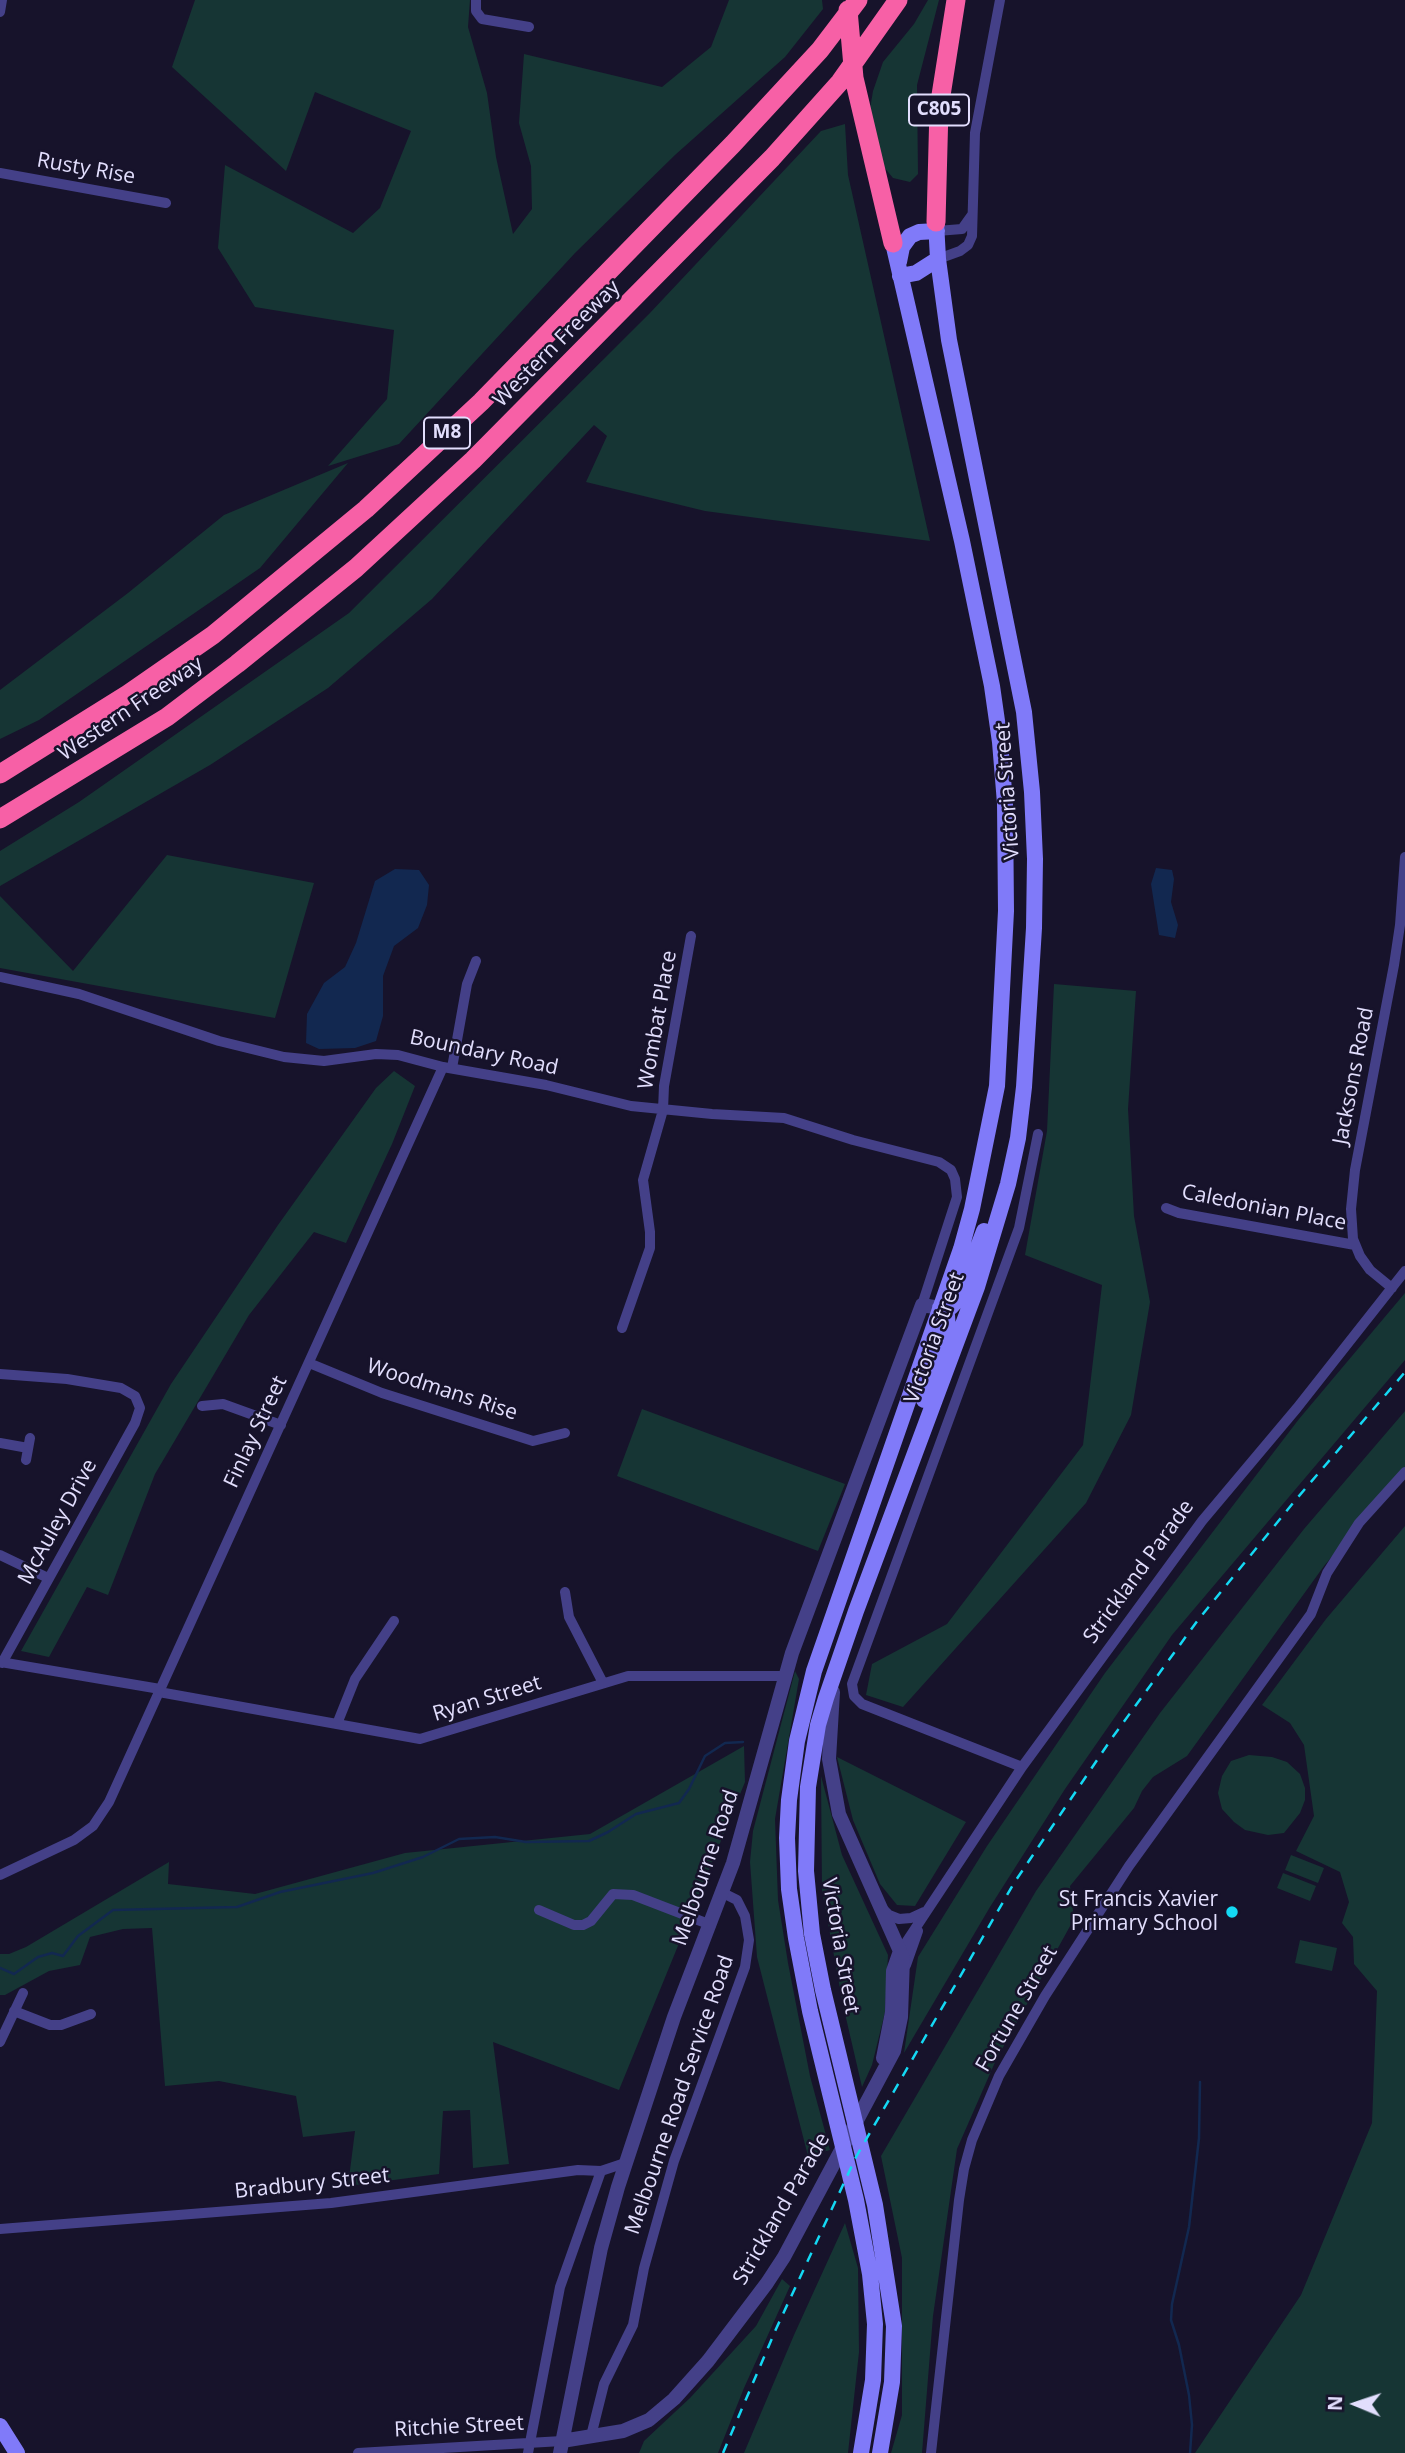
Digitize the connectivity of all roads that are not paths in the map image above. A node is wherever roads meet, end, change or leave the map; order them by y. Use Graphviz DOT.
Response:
graph roads {
  1 [pos="2,0"];
  2 [pos="476,0"];
  3 [pos="848,0"];
  4 [pos="858,0"];
  5 [pos="898,0"];
  6 [pos="956,0"];
  7 [pos="1000,0"];
  8 [pos="0,12"];
  9 [pos="529,27"];
  10 [pos="0,173"];
  11 [pos="166,203"];
  12 [pos="973,212"];
  13 [pos="936,227"];
  14 [pos="892,243"];
  15 [pos="938,259"];
  16 [pos="900,274"];
  17 [pos="0,774"];
  18 [pos="0,819"];
  19 [pos="1405,857"];
  20 [pos="691,936"];
  21 [pos="476,961"];
  22 [pos="0,977"];
  23 [pos="447,1068"];
  24 [pos="663,1110"];
  25 [pos="1038,1134"];
  26 [pos="1016,1145"];
  27 [pos="955,1179"];
  28 [pos="1166,1208"];
  29 [pos="1355,1245"];
  30 [pos="1405,1271"];
  31 [pos="1392,1288"];
  32 [pos="922,1305"];
  33 [pos="940,1308"];
  34 [pos="622,1328"];
  35 [pos="309,1363"];
  36 [pos="0,1374"];
  37 [pos="202,1406"];
  38 [pos="281,1424"];
  39 [pos="565,1433"];
  40 [pos="0,1443"];
  41 [pos="28,1449"];
  42 [pos="1405,1472"];
  43 [pos="0,1555"];
  44 [pos="48,1578"];
  45 [pos="565,1592"];
  46 [pos="856,1611"];
  47 [pos="394,1621"];
  48 [pos="839,1660"];
  49 [pos="1,1663"];
  50 [pos="785,1676"];
  51 [pos="603,1684"];
  52 [pos="160,1690"];
  53 [pos="337,1724"];
  54 [pos="1022,1768"];
  55 [pos="0,1875"];
  56 [pos="723,1893"];
  57 [pos="938,1895"];
  58 [pos="878,1903"];
  59 [pos="930,1905"];
  60 [pos="539,1910"];
  61 [pos="711,1925"];
  62 [pos="901,1950"];
  63 [pos="903,1980"];
  64 [pos="23,1993"];
  65 [pos="15,2011"];
  66 [pos="91,2014"];
  67 [pos="0,2042"];
  68 [pos="865,2105"];
  69 [pos="625,2163"];
  70 [pos="601,2171"];
  71 [pos="0,2230"];
  72 [pos="0,2426"];
  73 [pos="591,2436"];
  74 [pos="529,2447"];
  75 [pos="561,2447"];
  76 [pos="17,2453"];
  77 [pos="358,2453"];
  78 [pos="861,2453"];
  79 [pos="880,2453"];
  80 [pos="930,2453"];
  1 -- 8 [label="street"];
  2 -- 9 [label="street"];
  3 -- 14 [label="highway"];
  4 -- 17 [label="highway, Western Freeway / M8"];
  5 -- 18 [label="highway, Western Freeway / M8"];
  6 -- 13 [label="highway, C805"];
  7 -- 12 [label="street"];
  10 -- 11 [label="street, Rusty Rise"];
  12 -- 13 [label="street"];
  12 -- 15 [label="street"];
  13 -- 15 [label="main road, Victoria Street / C805"];
  13 -- 16 [label="main road"];
  14 -- 16 [label="main road, Victoria Street"];
  15 -- 16 [label="main road"];
  15 -- 26 [label="main road, Victoria Street / C805"];
  16 -- 33 [label="main road, Victoria Street"];
  19 -- 29 [label="street, Jacksons Road"];
  20 -- 24 [label="street, Wombat Place"];
  21 -- 23 [label="street, Finlay Street"];
  22 -- 23 [label="street, Boundary Road"];
  23 -- 24 [label="street, Boundary Road"];
  23 -- 35 [label="street, Finlay Street"];
  24 -- 27 [label="street, Boundary Road"];
  24 -- 34 [label="street, Wombat Place"];
  25 -- 54 [label="street"];
  26 -- 33 [label="main road"];
  26 -- 46 [label="main road, Victoria Street / C805"];
  27 -- 32 [label="street, Melbourne Road"];
  28 -- 29 [label="street, Caledonian Place"];
  29 -- 31 [label="street, Jacksons Road"];
  30 -- 31 [label="street, Strickland Parade"];
  31 -- 54 [label="street, Strickland Parade"];
  32 -- 33 [label="street"];
  32 -- 50 [label="street, Melbourne Road"];
  33 -- 46 [label="main road"];
  33 -- 78 [label="main road, Victoria Street"];
  35 -- 38 [label="street, Finlay Street"];
  35 -- 39 [label="street, Woodmans Rise"];
  36 -- 44 [label="street, McAuley Drive"];
  37 -- 38 [label="street"];
  38 -- 52 [label="street, Finlay Street"];
  40 -- 41 [label="street"];
  42 -- 80 [label="street, Fortune Street"];
  43 -- 44 [label="street"];
  44 -- 49 [label="street, McAuley Drive"];
  45 -- 51 [label="street"];
  46 -- 48 [label="main road, Victoria Street / C805"];
  47 -- 53 [label="street"];
  48 -- 58 [label="street"];
  48 -- 79 [label="main road, Victoria Street / C805"];
  49 -- 52 [label="street, Ryan Street"];
  50 -- 51 [label="street, Ryan Street"];
  50 -- 56 [label="street, Melbourne Road"];
  51 -- 53 [label="street, Ryan Street"];
  52 -- 53 [label="street, Ryan Street"];
  52 -- 55 [label="street, Finlay Street"];
  54 -- 57 [label="street, Strickland Parade"];
  56 -- 61 [label="street, Melbourne Road"];
  56 -- 73 [label="street, Melbourne Road Service Road"];
  57 -- 59 [label="street, Strickland Parade"];
  57 -- 63 [label="street, Strickland Parade"];
  58 -- 59 [label="street"];
  58 -- 62 [label="street"];
  59 -- 62 [label="street, Strickland Parade"];
  60 -- 61 [label="street"];
  61 -- 69 [label="street, Melbourne Road"];
  62 -- 63 [label="street, Strickland Parade"];
  62 -- 68 [label="street, Strickland Parade"];
  63 -- 68 [label="street, Strickland Parade"];
  64 -- 65 [label="street"];
  65 -- 66 [label="street"];
  65 -- 67 [label="street"];
  68 -- 73 [label="street, Strickland Parade"];
  69 -- 70 [label="street, Bradbury Street"];
  69 -- 75 [label="street, Melbourne Road"];
  70 -- 71 [label="street, Bradbury Street"];
  70 -- 74 [label="street"];
  72 -- 76 [label="main road"];
  73 -- 75 [label="street, Strickland Parade"];
  74 -- 75 [label="street, Ritchie Street"];
  74 -- 77 [label="street, Ritchie Street"];
}
